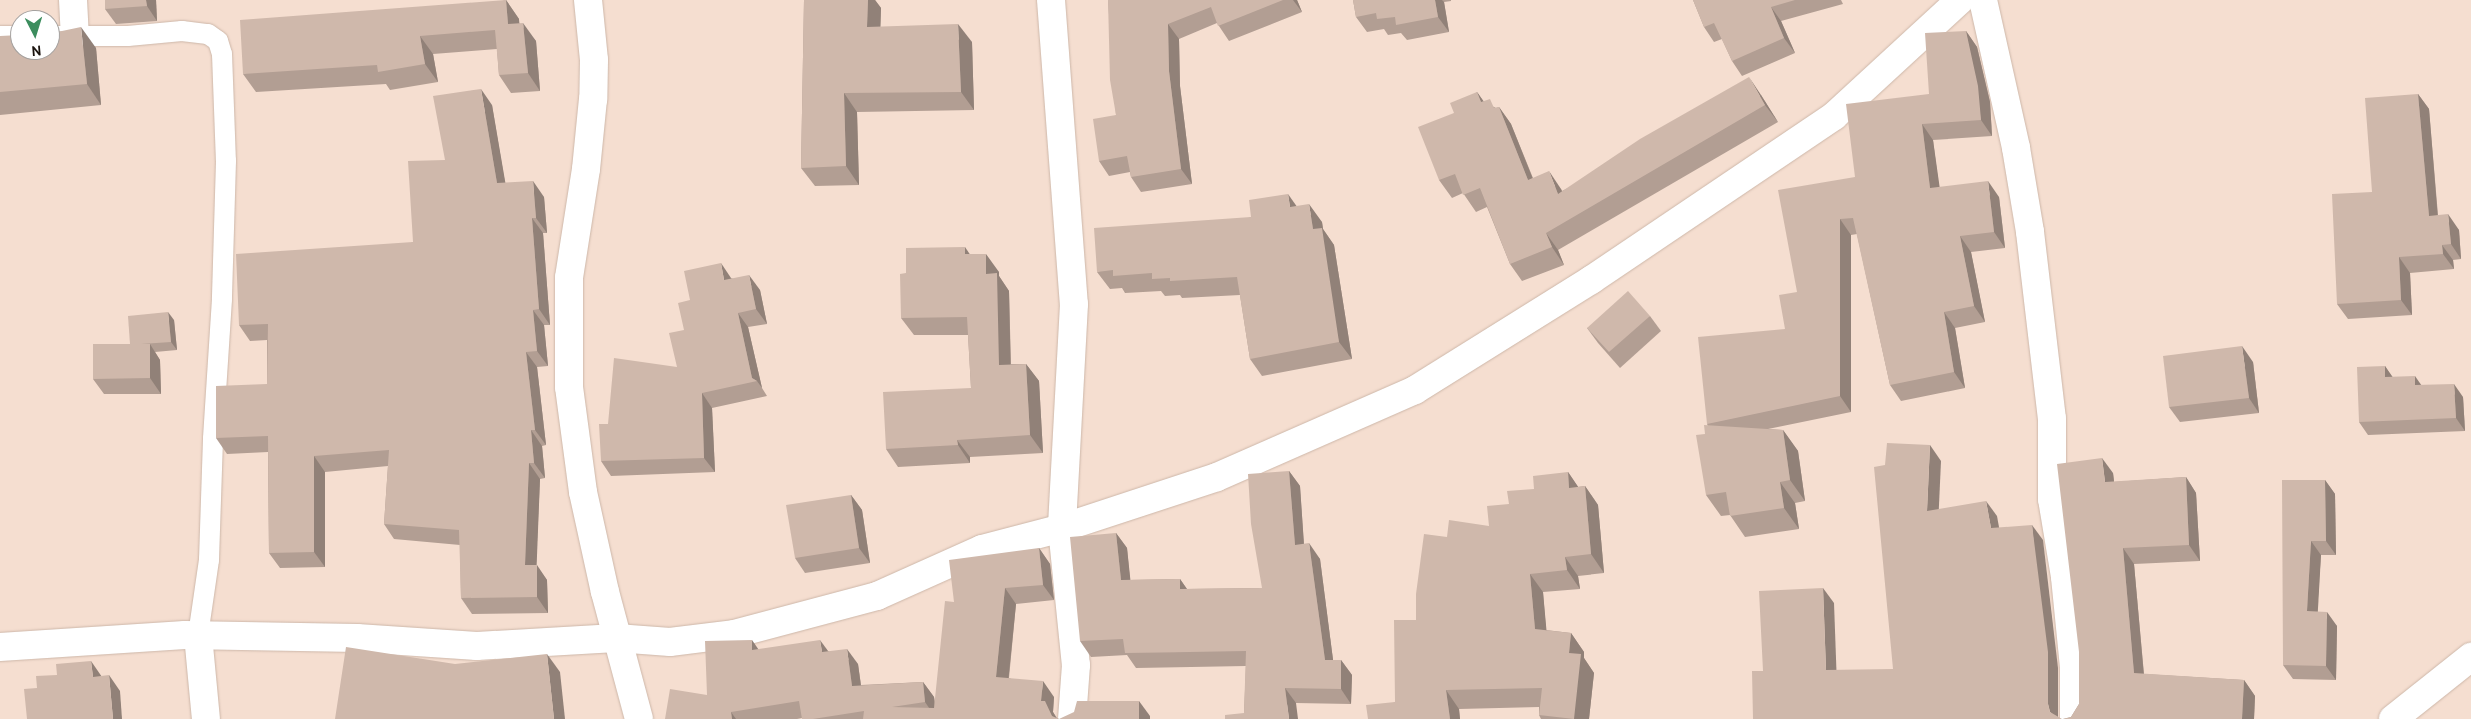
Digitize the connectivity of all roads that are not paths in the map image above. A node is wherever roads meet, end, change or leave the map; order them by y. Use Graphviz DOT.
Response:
graph roads {
  1 [pos="73,0"];
  2 [pos="588,0"];
  3 [pos="1050,0"];
  4 [pos="1960,0"];
  5 [pos="1983,0"];
  6 [pos="63,36"];
  7 [pos="1062,528"];
  8 [pos="198,635"];
  9 [pos="616,638"];
  10 [pos="0,647"];
  11 [pos="2471,657"];
  12 [pos="206,719"];
  13 [pos="639,719"];
  14 [pos="1072,719"];
  15 [pos="2074,719"];
  16 [pos="2393,719"];
  1 -- 6 [label="street"];
  2 -- 9 [label="street"];
  3 -- 7 [label="street"];
  4 -- 7 [label="street"];
  5 -- 15 [label="street"];
  6 -- 8 [label="lane"];
  7 -- 9 [label="street"];
  7 -- 14 [label="street"];
  8 -- 9 [label="street"];
  8 -- 10 [label="street"];
  8 -- 12 [label="street"];
  9 -- 13 [label="street"];
  11 -- 16 [label="street"];
}
